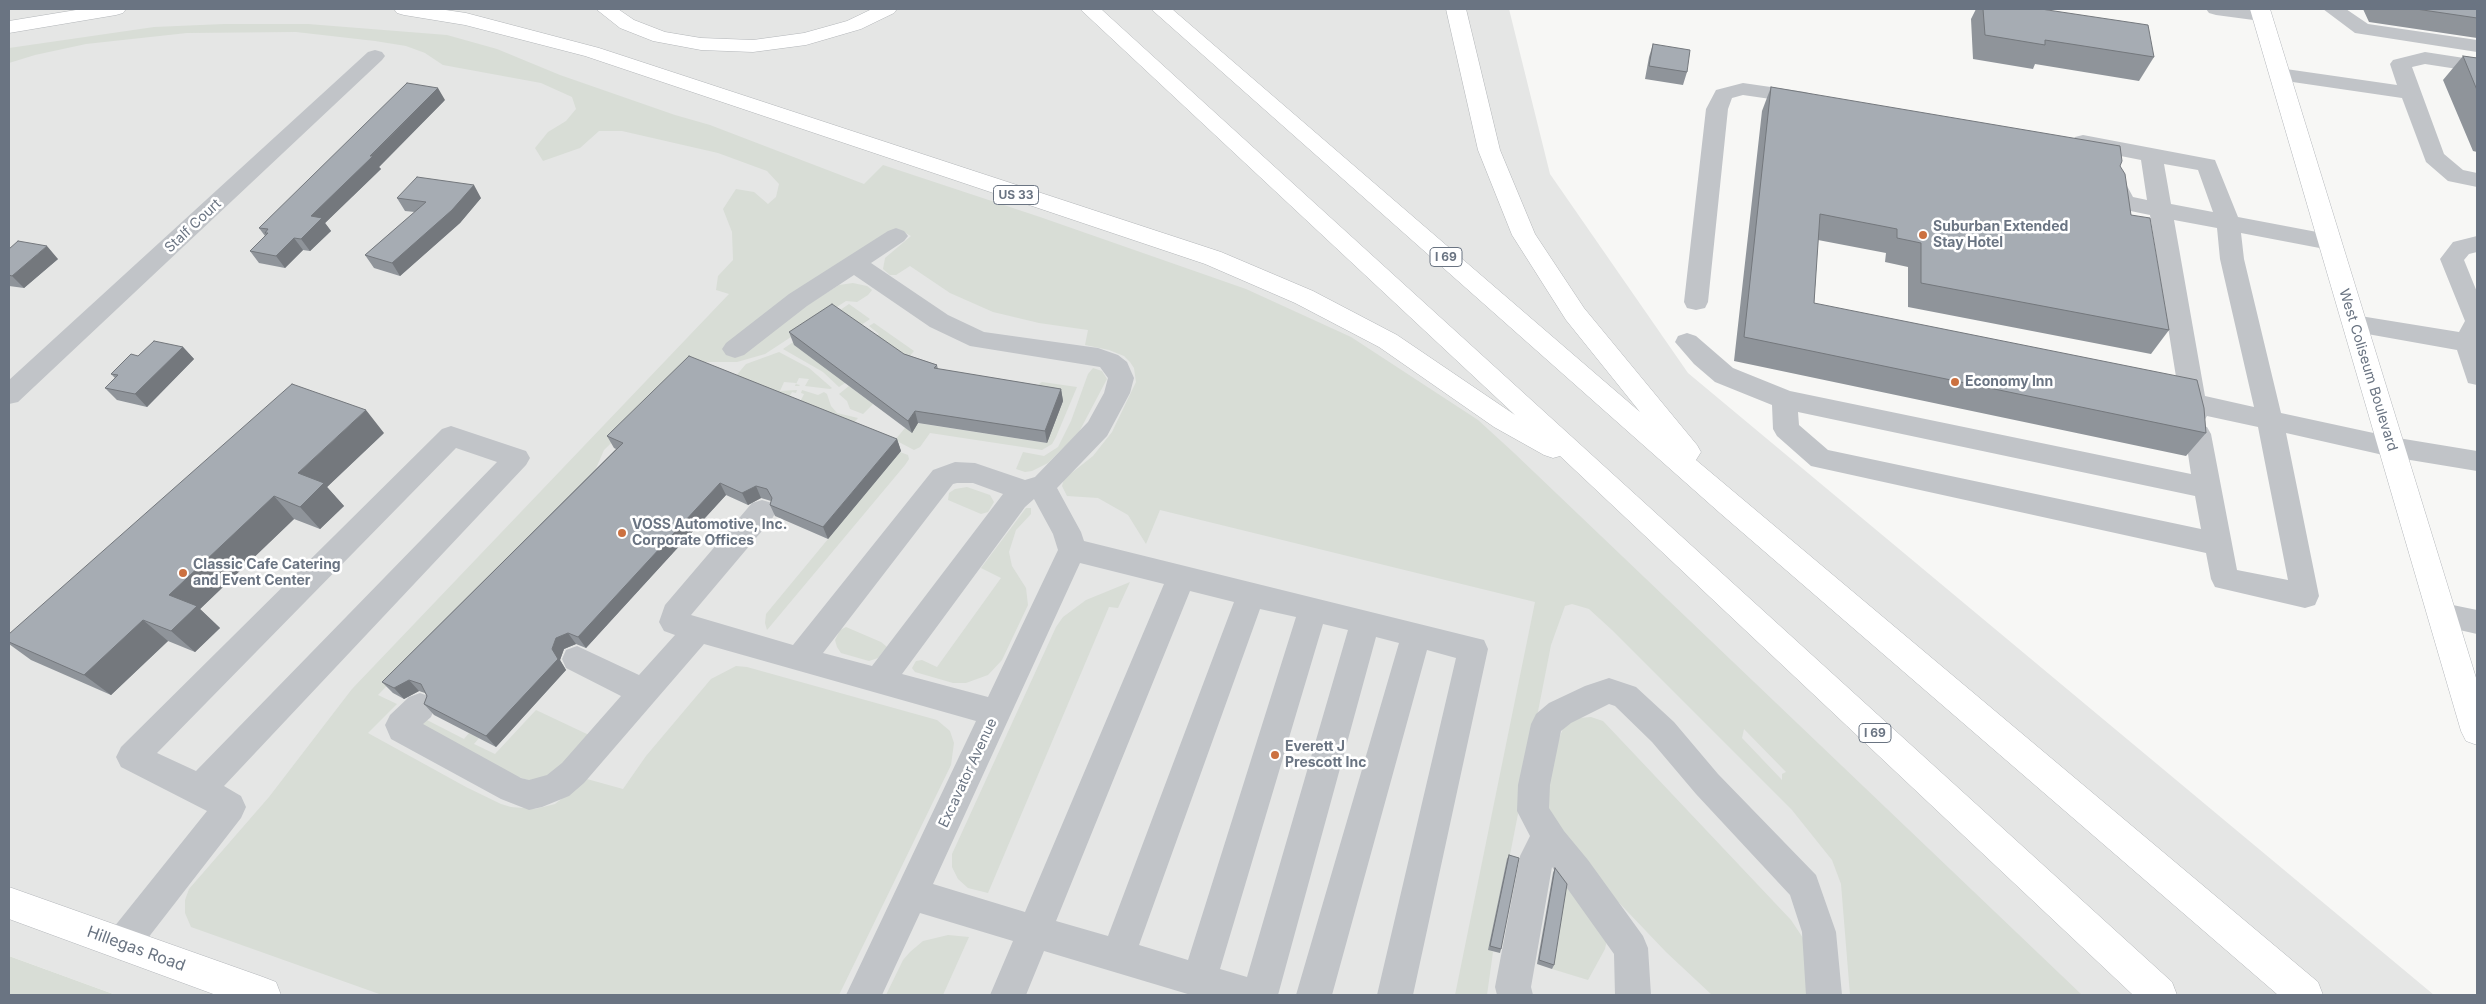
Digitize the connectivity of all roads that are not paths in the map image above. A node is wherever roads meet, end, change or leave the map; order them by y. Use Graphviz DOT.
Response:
graph roads {
  1 [pos="23,9"];
  2 [pos="116,9"];
  3 [pos="404,9"];
  4 [pos="606,9"];
  5 [pos="887,9"];
  6 [pos="1090,9"];
  7 [pos="1161,9"];
  8 [pos="1456,9"];
  9 [pos="2216,9"];
  10 [pos="2333,9"];
  11 [pos="2260,12"];
  12 [pos="9,13"];
  13 [pos="9,27"];
  14 [pos="2477,46"];
  15 [pos="375,56"];
  16 [pos="2477,66"];
  17 [pos="2279,74"];
  18 [pos="2410,93"];
  19 [pos="1821,101"];
  20 [pos="2064,139"];
  21 [pos="2112,146"];
  22 [pos="2151,154"];
  23 [pos="2477,180"];
  24 [pos="2162,210"];
  25 [pos="2228,222"];
  26 [pos="896,236"];
  27 [pos="2330,242"];
  28 [pos="2477,244"];
  29 [pos="855,263"];
  30 [pos="1696,302"];
  31 [pos="2354,324"];
  32 [pos="1687,342"];
  33 [pos="2472,343"];
  34 [pos="735,349"];
  35 [pos="2477,376"];
  36 [pos="9,395"];
  37 [pos="1785,400"];
  38 [pos="2195,417"];
  39 [pos="2270,420"];
  40 [pos="2392,447"];
  41 [pos="2477,461"];
  42 [pos="1591,469"];
  43 [pos="1034,488"];
  44 [pos="2207,488"];
  45 [pos="1731,506"];
  46 [pos="762,510"];
  47 [pos="2218,544"];
  48 [pos="1072,550"];
  49 [pos="1181,577"];
  50 [pos="1251,594"];
  51 [pos="1313,609"];
  52 [pos="2443,615"];
  53 [pos="1365,622"];
  54 [pos="2477,622"];
  55 [pos="698,629"];
  56 [pos="1416,635"];
  57 [pos="577,659"];
  58 [pos="800,659"];
  59 [pos="879,681"];
  60 [pos="643,692"];
  61 [pos="420,707"];
  62 [pos="996,713"];
  63 [pos="2477,731"];
  64 [pos="200,789"];
  65 [pos="1549,838"];
  66 [pos="912,894"];
  67 [pos="9,903"];
  68 [pos="1034,931"];
  69 [pos="122,944"];
  70 [pos="1118,956"];
  71 [pos="1199,980"];
  72 [pos="264,995"];
  73 [pos="864,995"];
  74 [pos="1008,995"];
  75 [pos="1248,995"];
  76 [pos="1260,995"];
  77 [pos="1314,995"];
  78 [pos="1395,995"];
  79 [pos="1515,995"];
  80 [pos="1632,995"];
  81 [pos="1824,995"];
  82 [pos="2159,995"];
  83 [pos="2305,995"];
  1 -- 12 [label="main road"];
  2 -- 13 [label="main road"];
  3 -- 42 [label="main road, US 33"];
  4 -- 5 [label="main road"];
  6 -- 42 [label="main road, I 69"];
  7 -- 45 [label="main road, I 69"];
  8 -- 45 [label="main road"];
  9 -- 11 [label="street"];
  10 -- 14 [label="street"];
  11 -- 17 [label="main road, West Coliseum Boulevard"];
  15 -- 36 [label="street, Stalf Court"];
  16 -- 18 [label="street"];
  17 -- 18 [label="street"];
  17 -- 27 [label="main road, West Coliseum Boulevard"];
  18 -- 23 [label="street"];
  19 -- 30 [label="street"];
  20 -- 21 [label="street"];
  21 -- 22 [label="street"];
  21 -- 24 [label="street"];
  22 -- 24 [label="street"];
  22 -- 25 [label="street"];
  24 -- 25 [label="street"];
  24 -- 38 [label="street"];
  25 -- 27 [label="street"];
  25 -- 39 [label="street"];
  26 -- 29 [label="street"];
  27 -- 31 [label="main road, West Coliseum Boulevard"];
  28 -- 33 [label="street"];
  29 -- 34 [label="street"];
  29 -- 43 [label="street"];
  31 -- 33 [label="street"];
  31 -- 40 [label="main road, West Coliseum Boulevard"];
  32 -- 37 [label="street"];
  33 -- 35 [label="street"];
  37 -- 44 [label="street"];
  37 -- 47 [label="street"];
  38 -- 39 [label="street"];
  38 -- 44 [label="street"];
  39 -- 40 [label="street"];
  39 -- 47 [label="street"];
  40 -- 41 [label="street"];
  40 -- 52 [label="main road, West Coliseum Boulevard"];
  42 -- 82 [label="main road, I 69"];
  43 -- 48 [label="street"];
  43 -- 58 [label="street"];
  43 -- 59 [label="street"];
  44 -- 47 [label="street"];
  45 -- 83 [label="main road, I 69"];
  46 -- 55 [label="street"];
  48 -- 49 [label="street"];
  48 -- 62 [label="street, Excavator Avenue"];
  49 -- 50 [label="street"];
  49 -- 68 [label="street"];
  50 -- 51 [label="street"];
  50 -- 70 [label="street"];
  51 -- 53 [label="street"];
  51 -- 71 [label="street"];
  52 -- 54 [label="street"];
  52 -- 63 [label="main road, West Coliseum Boulevard"];
  53 -- 56 [label="street"];
  53 -- 76 [label="street"];
  55 -- 58 [label="street"];
  55 -- 60 [label="street"];
  56 -- 77 [label="street"];
  56 -- 78 [label="street"];
  57 -- 60 [label="street"];
  58 -- 59 [label="street"];
  59 -- 62 [label="street"];
  60 -- 61 [label="street"];
  62 -- 66 [label="street, Excavator Avenue"];
  64 -- 64 [label="street"];
  64 -- 69 [label="street"];
  65 -- 79 [label="street"];
  65 -- 80 [label="street"];
  65 -- 81 [label="street"];
  66 -- 68 [label="street"];
  66 -- 73 [label="street, Excavator Avenue"];
  67 -- 69 [label="main road, Hillegas Road"];
  68 -- 70 [label="street"];
  68 -- 74 [label="street"];
  69 -- 72 [label="main road, Hillegas Road"];
  70 -- 71 [label="street"];
  71 -- 75 [label="street"];
}
